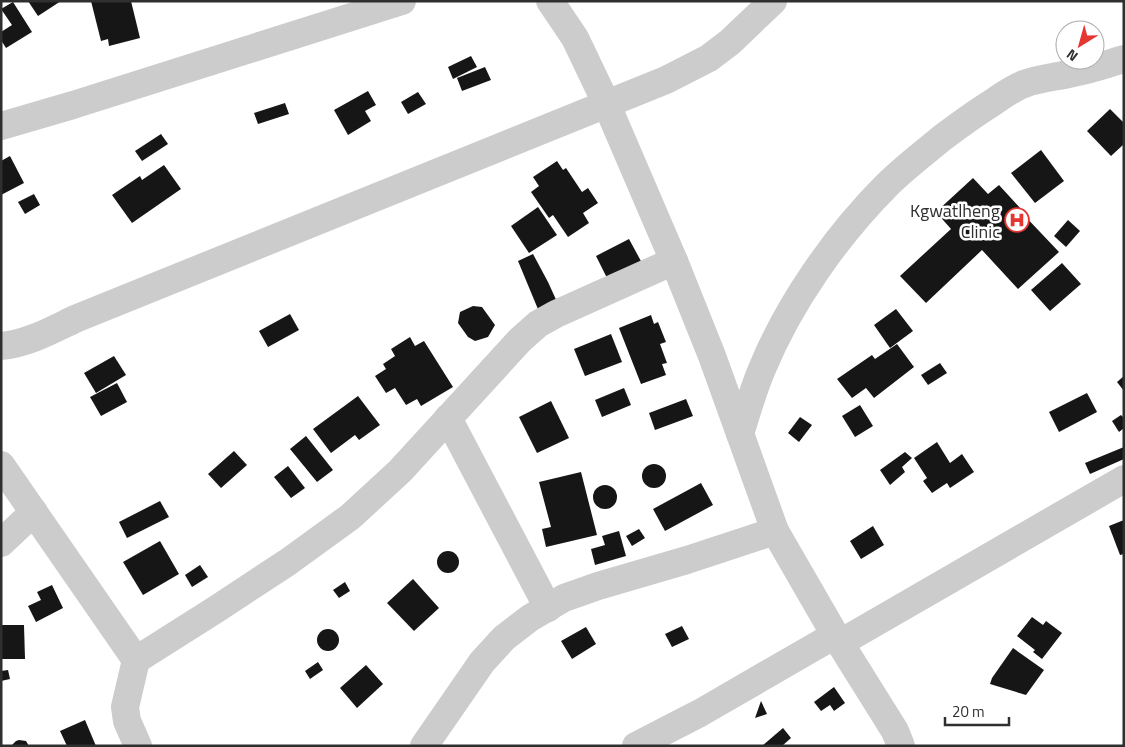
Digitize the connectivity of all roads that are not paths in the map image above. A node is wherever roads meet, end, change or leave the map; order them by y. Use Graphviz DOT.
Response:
graph roads {
  1 [pos="402,1"];
  2 [pos="550,1"];
  3 [pos="773,1"];
  4 [pos="1124,59"];
  5 [pos="607,105"];
  6 [pos="1,126"];
  7 [pos="674,261"];
  8 [pos="1,346"];
  9 [pos="448,418"];
  10 [pos="740,434"];
  11 [pos="1,465"];
  12 [pos="1124,479"];
  13 [pos="34,512"];
  14 [pos="775,531"];
  15 [pos="1,543"];
  16 [pos="548,608"];
  17 [pos="838,639"];
  18 [pos="136,660"];
  19 [pos="138,746"];
  20 [pos="424,746"];
  21 [pos="636,746"];
  22 [pos="901,746"];
  1 -- 6 [label="street"];
  2 -- 5 [label="street"];
  3 -- 5 [label="street"];
  4 -- 10 [label="street"];
  5 -- 7 [label="street"];
  5 -- 8 [label="street"];
  7 -- 9 [label="street"];
  7 -- 10 [label="street"];
  9 -- 16 [label="street"];
  9 -- 18 [label="street"];
  10 -- 14 [label="street"];
  11 -- 13 [label="street"];
  12 -- 17 [label="street"];
  13 -- 15 [label="street"];
  13 -- 18 [label="street"];
  14 -- 16 [label="street"];
  14 -- 17 [label="street"];
  16 -- 20 [label="street"];
  17 -- 21 [label="street"];
  17 -- 22 [label="street"];
  18 -- 19 [label="street"];
}
